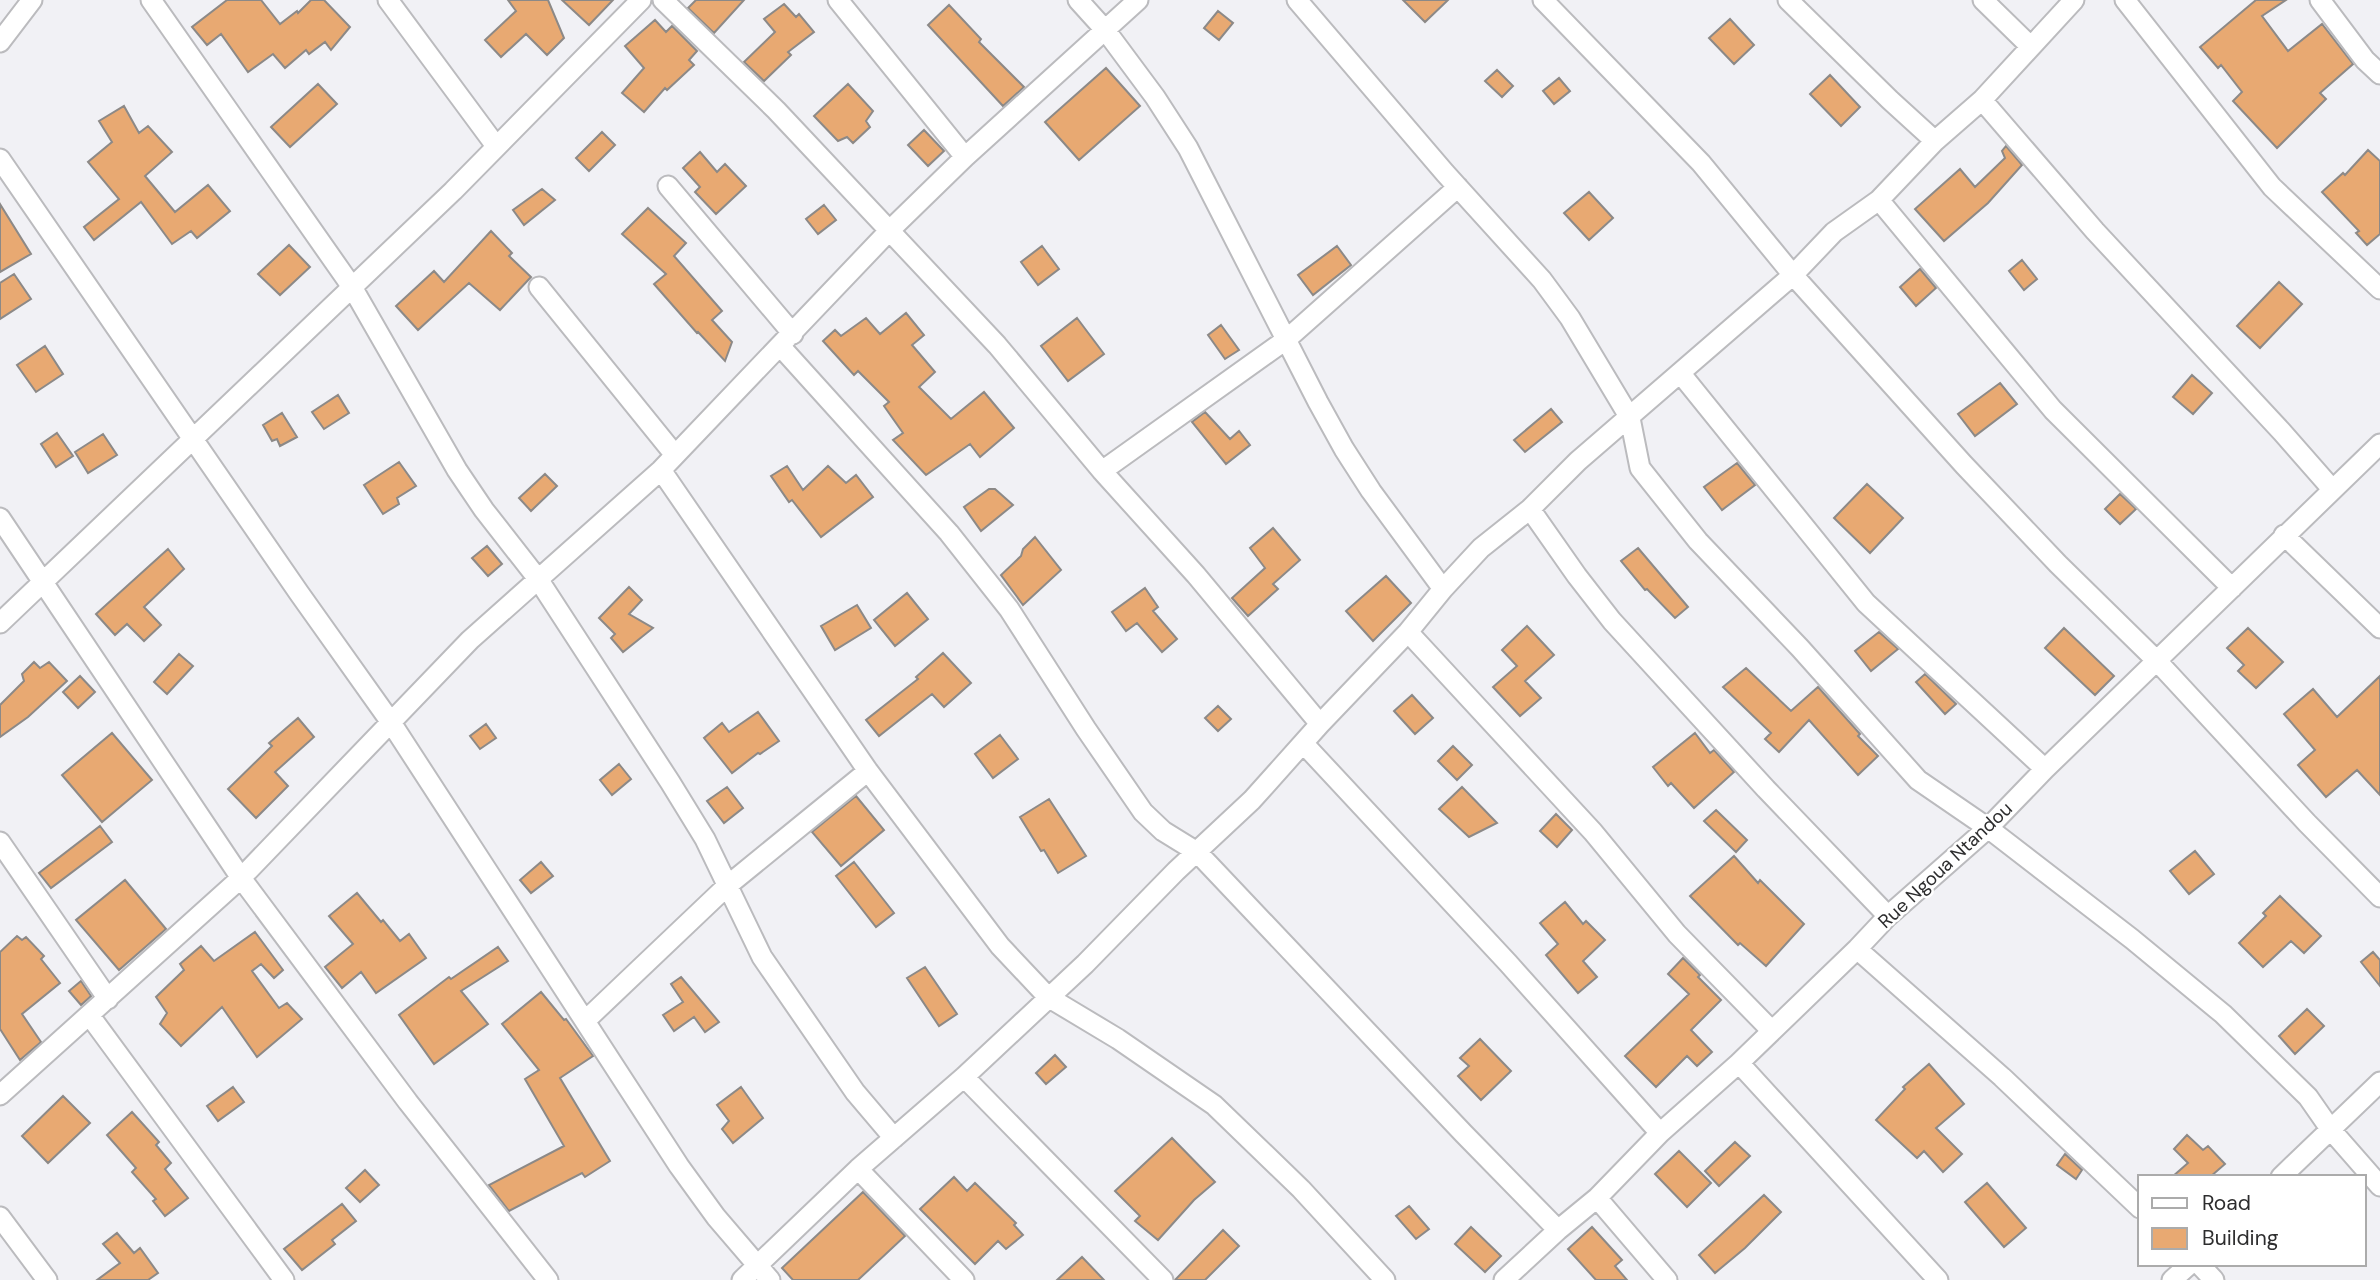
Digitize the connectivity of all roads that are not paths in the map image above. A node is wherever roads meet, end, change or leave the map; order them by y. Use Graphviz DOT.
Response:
graph roads {
  1 [pos="32,0"];
  2 [pos="151,0"];
  3 [pos="388,0"];
  4 [pos="663,0"];
  5 [pos="838,0"];
  6 [pos="1078,0"];
  7 [pos="1138,0"];
  8 [pos="1297,0"];
  9 [pos="1543,0"];
  10 [pos="1788,0"];
  11 [pos="1983,0"];
  12 [pos="2074,0"];
  13 [pos="2125,0"];
  14 [pos="2320,0"];
  15 [pos="634,3"];
  16 [pos="1106,31"];
  17 [pos="0,42"];
  18 [pos="2030,46"];
  19 [pos="2380,74"];
  20 [pos="1982,100"];
  21 [pos="1935,141"];
  22 [pos="496,146"];
  23 [pos="965,157"];
  24 [pos="0,159"];
  25 [pos="667,186"];
  26 [pos="1458,187"];
  27 [pos="1879,200"];
  28 [pos="890,230"];
  29 [pos="1793,275"];
  30 [pos="352,287"];
  31 [pos="539,287"];
  32 [pos="2380,289"];
  33 [pos="1287,339"];
  34 [pos="787,340"];
  35 [pos="1681,374"];
  36 [pos="1630,418"];
  37 [pos="192,439"];
  38 [pos="2380,444"];
  39 [pos="675,455"];
  40 [pos="661,470"];
  41 [pos="1102,471"];
  42 [pos="2332,489"];
  43 [pos="1530,509"];
  44 [pos="0,518"];
  45 [pos="2284,536"];
  46 [pos="538,579"];
  47 [pos="43,580"];
  48 [pos="2232,588"];
  49 [pos="1443,589"];
  50 [pos="0,623"];
  51 [pos="2380,628"];
  52 [pos="1408,632"];
  53 [pos="2157,661"];
  54 [pos="390,721"];
  55 [pos="1320,724"];
  56 [pos="1303,743"];
  57 [pos="2045,769"];
  58 [pos="868,771"];
  59 [pos="1988,828"];
  60 [pos="0,842"];
  61 [pos="1197,852"];
  62 [pos="241,878"];
  63 [pos="727,886"];
  64 [pos="2380,897"];
  65 [pos="1888,916"];
  66 [pos="1857,949"];
  67 [pos="1048,997"];
  68 [pos="108,999"];
  69 [pos="90,1016"];
  70 [pos="585,1021"];
  71 [pos="1772,1031"];
  72 [pos="1739,1063"];
  73 [pos="964,1077"];
  74 [pos="2380,1082"];
  75 [pos="0,1095"];
  76 [pos="2331,1130"];
  77 [pos="1660,1133"];
  78 [pos="894,1138"];
  79 [pos="858,1169"];
  80 [pos="2283,1175"];
  81 [pos="2380,1186"];
  82 [pos="1597,1198"];
  83 [pos="2138,1206"];
  84 [pos="0,1217"];
  85 [pos="1559,1230"];
  86 [pos="2188,1266"];
  87 [pos="2201,1266"];
  88 [pos="763,1273"];
  89 [pos="47,1280"];
  90 [pos="284,1280"];
  91 [pos="548,1280"];
  92 [pos="742,1280"];
  93 [pos="964,1280"];
  94 [pos="1163,1280"];
  95 [pos="1385,1280"];
  96 [pos="1504,1280"];
  97 [pos="1667,1280"];
  98 [pos="1938,1280"];
  99 [pos="2172,1280"];
  100 [pos="2214,1280"];
  1 -- 17 [label="street"];
  2 -- 30 [label="street"];
  3 -- 22 [label="street"];
  4 -- 28 [label="street"];
  5 -- 23 [label="street"];
  6 -- 16 [label="street"];
  7 -- 16 [label="street"];
  8 -- 26 [label="street"];
  9 -- 29 [label="street"];
  10 -- 21 [label="street"];
  11 -- 18 [label="street"];
  12 -- 18 [label="street"];
  13 -- 32 [label="street"];
  14 -- 19 [label="street"];
  15 -- 22 [label="street"];
  16 -- 23 [label="street"];
  16 -- 33 [label="street"];
  18 -- 20 [label="street"];
  20 -- 21 [label="street"];
  20 -- 42 [label="street"];
  21 -- 27 [label="street"];
  22 -- 30 [label="street"];
  23 -- 28 [label="street"];
  24 -- 37 [label="street"];
  25 -- 34 [label="street"];
  26 -- 33 [label="street"];
  26 -- 36 [label="street"];
  27 -- 29 [label="street"];
  27 -- 48 [label="street"];
  28 -- 34 [label="street"];
  28 -- 41 [label="street"];
  29 -- 35 [label="street"];
  29 -- 53 [label="street"];
  30 -- 37 [label="street"];
  30 -- 46 [label="street"];
  31 -- 39 [label="street"];
  33 -- 41 [label="street"];
  33 -- 49 [label="street"];
  34 -- 39 [label="street"];
  34 -- 61 [label="street"];
  35 -- 36 [label="street"];
  35 -- 57 [label="street"];
  36 -- 43 [label="street"];
  36 -- 59 [label="street"];
  37 -- 47 [label="street"];
  37 -- 54 [label="street"];
  38 -- 42 [label="street, Rue Ngoua Ntandou"];
  39 -- 40 [label="street"];
  40 -- 46 [label="street"];
  40 -- 58 [label="street"];
  41 -- 55 [label="street"];
  42 -- 45 [label="street, Rue Ngoua Ntandou"];
  43 -- 49 [label="street"];
  43 -- 65 [label="street"];
  44 -- 47 [label="street"];
  45 -- 48 [label="street, Rue Ngoua Ntandou"];
  45 -- 51 [label="street"];
  46 -- 54 [label="street"];
  46 -- 63 [label="street"];
  47 -- 50 [label="street"];
  47 -- 62 [label="street"];
  48 -- 53 [label="street, Rue Ngoua Ntandou"];
  49 -- 52 [label="street"];
  52 -- 55 [label="street"];
  52 -- 71 [label="street"];
  53 -- 57 [label="street, Rue Ngoua Ntandou"];
  53 -- 64 [label="street"];
  54 -- 62 [label="street"];
  54 -- 70 [label="street"];
  55 -- 56 [label="street"];
  56 -- 61 [label="street"];
  56 -- 77 [label="street"];
  57 -- 59 [label="street, Rue Ngoua Ntandou"];
  58 -- 63 [label="street"];
  58 -- 67 [label="street"];
  59 -- 65 [label="street, Rue Ngoua Ntandou"];
  59 -- 76 [label="street"];
  60 -- 68 [label="street"];
  61 -- 67 [label="street"];
  61 -- 85 [label="street"];
  62 -- 68 [label="street"];
  62 -- 91 [label="street"];
  63 -- 70 [label="street"];
  63 -- 78 [label="street"];
  65 -- 66 [label="street, Rue Ngoua Ntandou"];
  66 -- 71 [label="street, Rue Ngoua Ntandou"];
  66 -- 83 [label="street"];
  67 -- 73 [label="street"];
  67 -- 95 [label="street"];
  68 -- 69 [label="street"];
  69 -- 75 [label="street"];
  69 -- 90 [label="street"];
  70 -- 88 [label="street"];
  71 -- 72 [label="street, Rue Ngoua Ntandou"];
  72 -- 77 [label="street, Rue Ngoua Ntandou"];
  72 -- 98 [label="street"];
  73 -- 78 [label="street"];
  73 -- 94 [label="street"];
  74 -- 76 [label="street"];
  76 -- 80 [label="street"];
  76 -- 81 [label="street"];
  77 -- 82 [label="street, Rue Ngoua Ntandou"];
  78 -- 79 [label="street"];
  79 -- 88 [label="street"];
  79 -- 93 [label="street"];
  82 -- 85 [label="street, Rue Ngoua Ntandou"];
  82 -- 97 [label="street"];
  84 -- 89 [label="street"];
  85 -- 96 [label="street, Rue Ngoua Ntandou"];
  86 -- 99 [label="street"];
  87 -- 100 [label="street"];
  88 -- 92 [label="street"];
}
